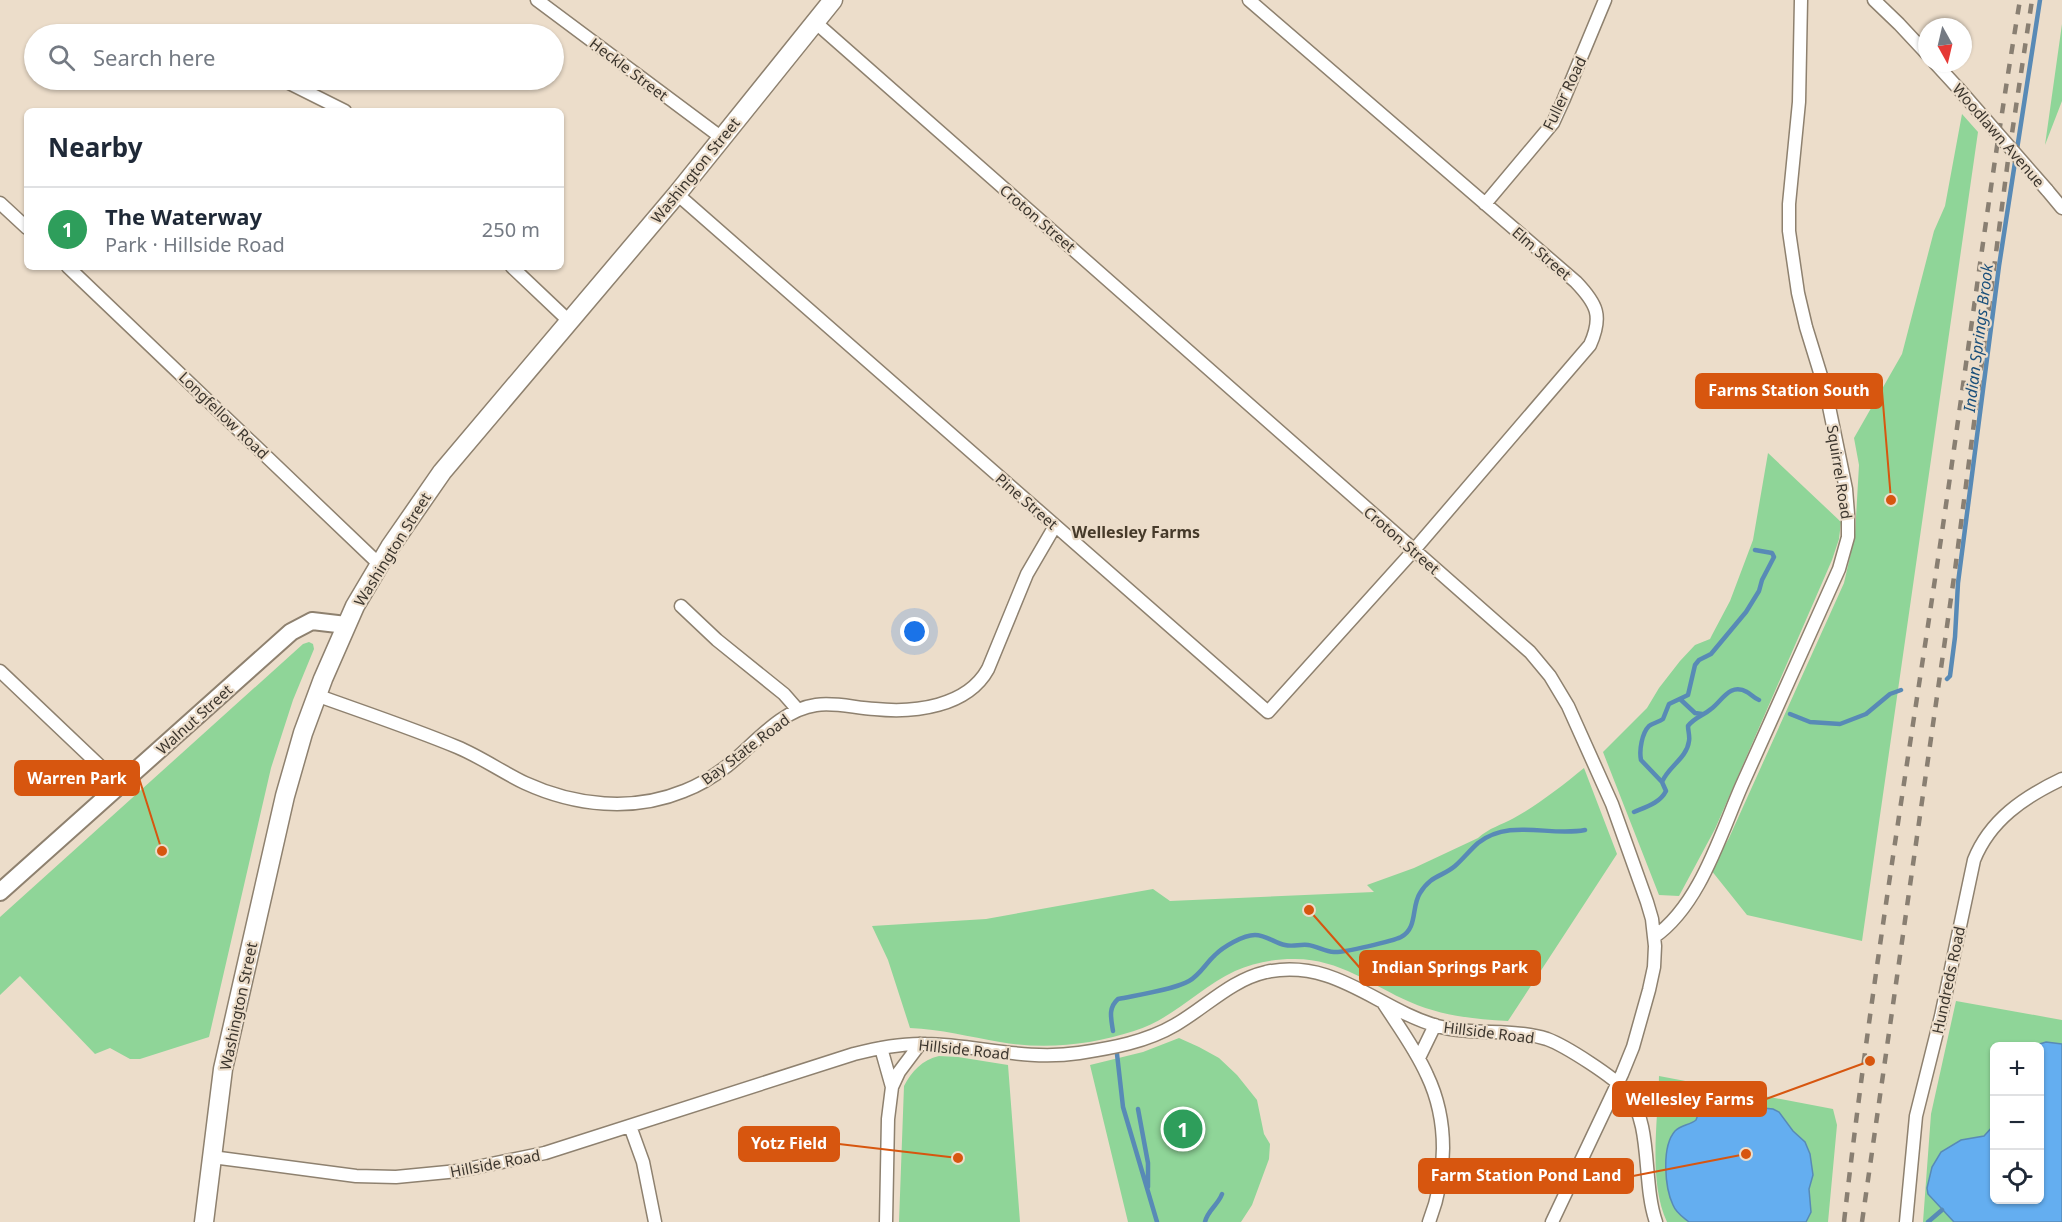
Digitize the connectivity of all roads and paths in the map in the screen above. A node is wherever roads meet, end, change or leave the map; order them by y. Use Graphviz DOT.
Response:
graph roads {
  1 [pos="537,0"];
  2 [pos="833,0"];
  3 [pos="1249,0"];
  4 [pos="1605,0"];
  5 [pos="1801,0"];
  6 [pos="1874,0"];
  7 [pos="815,22"];
  8 [pos="1918,44"];
  9 [pos="1943,72"];
  10 [pos="303,90"];
  11 [pos="339,108"];
  12 [pos="722,138"];
  13 [pos="677,194"];
  14 [pos="0,203"];
  15 [pos="1485,204"];
  16 [pos="2062,208"];
  17 [pos="24,225"];
  18 [pos="71,270"];
  19 [pos="515,270"];
  20 [pos="570,322"];
  21 [pos="1055,526"];
  22 [pos="1414,550"];
  23 [pos="380,564"];
  24 [pos="681,606"];
  25 [pos="346,625"];
  26 [pos="0,671"];
  27 [pos="316,695"];
  28 [pos="798,710"];
  29 [pos="2062,779"];
  30 [pos="120,785"];
  31 [pos="2,887"];
  32 [pos="1654,937"];
  33 [pos="1383,1003"];
  34 [pos="1435,1025"];
  35 [pos="920,1044"];
  36 [pos="881,1048"];
  37 [pos="1419,1058"];
  38 [pos="1618,1083"];
  39 [pos="892,1088"];
  40 [pos="630,1126"];
  41 [pos="212,1157"];
  42 [pos="204,1222"];
  43 [pos="656,1222"];
  44 [pos="886,1222"];
  45 [pos="1428,1222"];
  46 [pos="1552,1222"];
  47 [pos="1656,1222"];
  48 [pos="1906,1222"];
  1 -- 12 [label="street, Heckle Street"];
  2 -- 7 [label="main road, Washington Street"];
  3 -- 15 [label="street, Elm Street"];
  4 -- 15 [label="street, Fuller Road"];
  5 -- 32 [label="street, Squirrel Road"];
  6 -- 8 [label="street"];
  7 -- 12 [label="main road, Washington Street"];
  7 -- 22 [label="street, Croton Street"];
  9 -- 16 [label="street, Woodlawn Avenue, bridge"];
  10 -- 11 [label="street"];
  12 -- 13 [label="main road, Washington Street"];
  13 -- 20 [label="main road, Washington Street"];
  13 -- 21 [label="street, Pine Street"];
  14 -- 17 [label="street"];
  15 -- 22 [label="street, Elm Street"];
  18 -- 23 [label="street, Longfellow Road"];
  19 -- 20 [label="street"];
  20 -- 23 [label="main road, Washington Street"];
  21 -- 22 [label="street, Pine Street"];
  21 -- 28 [label="street, Bay State Road"];
  22 -- 32 [label="street, Croton Street"];
  23 -- 25 [label="main road, Washington Street"];
  24 -- 28 [label="street"];
  25 -- 27 [label="main road, Washington Street"];
  25 -- 30 [label="street, Walnut Street"];
  26 -- 30 [label="street"];
  27 -- 28 [label="street, Bay State Road"];
  27 -- 41 [label="main road, Washington Street"];
  29 -- 48 [label="street, Hundreds Road"];
  30 -- 31 [label="street, Walnut Street"];
  32 -- 38 [label="street, Croton Street"];
  33 -- 34 [label="street, Hillside Road"];
  33 -- 35 [label="street, Hillside Road"];
  33 -- 37 [label="street"];
  34 -- 37 [label="street"];
  34 -- 38 [label="street, Hillside Road"];
  35 -- 36 [label="street, Hillside Road"];
  35 -- 39 [label="street"];
  36 -- 39 [label="street"];
  36 -- 40 [label="street, Hillside Road"];
  37 -- 45 [label="street"];
  38 -- 46 [label="street, Croton Street"];
  38 -- 47 [label="street"];
  39 -- 44 [label="street"];
  40 -- 41 [label="street, Hillside Road"];
  40 -- 43 [label="street"];
  41 -- 42 [label="main road, Washington Street"];
}
